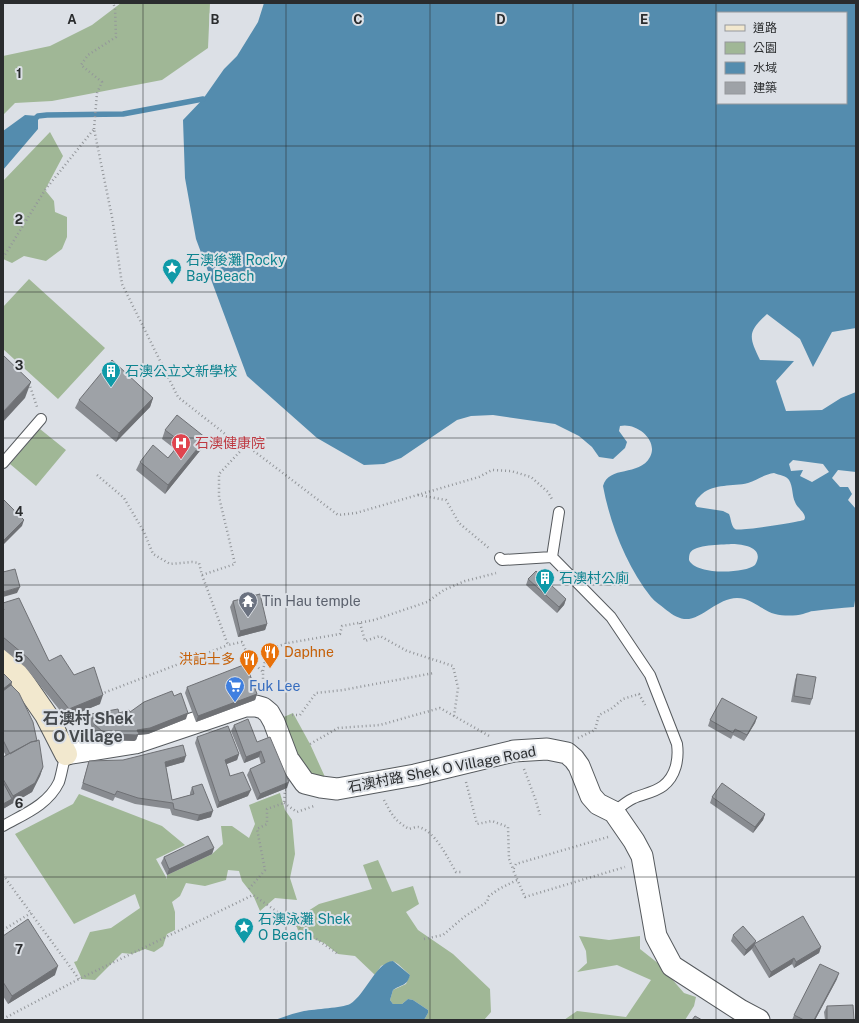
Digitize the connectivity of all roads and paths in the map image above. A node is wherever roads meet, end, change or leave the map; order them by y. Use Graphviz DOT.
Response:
graph roads {
  1 [pos="113,3"];
  2 [pos="94,129"];
  3 [pos="3,258"];
  4 [pos="27,380"];
  5 [pos="41,419"];
  6 [pos="243,448"];
  7 [pos="3,463"];
  8 [pos="97,475"];
  9 [pos="417,495"];
  10 [pos="559,512"];
  11 [pos="552,557"];
  12 [pos="500,558"];
  13 [pos="497,572"];
  14 [pos="202,575"];
  15 [pos="360,622"];
  16 [pos="228,646"];
  17 [pos="3,658"];
  18 [pos="263,672"];
  19 [pos="434,673"];
  20 [pos="97,696"];
  21 [pos="646,707"];
  22 [pos="269,713"];
  23 [pos="454,716"];
  24 [pos="310,744"];
  25 [pos="509,753"];
  26 [pos="66,754"];
  27 [pos="574,759"];
  28 [pos="462,764"];
  29 [pos="375,782"];
  30 [pos="305,783"];
  31 [pos="284,803"];
  32 [pos="316,805"];
  33 [pos="614,812"];
  34 [pos="540,815"];
  35 [pos="3,826"];
  36 [pos="627,831"];
  37 [pos="644,864"];
  38 [pos="513,870"];
  39 [pos="462,872"];
  40 [pos="3,875"];
  41 [pos="517,880"];
  42 [pos="249,889"];
  43 [pos="31,913"];
  44 [pos="3,930"];
  45 [pos="424,939"];
  46 [pos="338,954"];
  47 [pos="79,979"];
  48 [pos="3,1014"];
  49 [pos="4,1018"];
  50 [pos="759,1020"];
  1 -- 2 [label="path"];
  2 -- 3 [label="path"];
  2 -- 6 [label="path"];
  4 -- 5 [label="path"];
  5 -- 7 [label="lane"];
  6 -- 9 [label="path"];
  6 -- 14 [label="path"];
  8 -- 14 [label="path"];
  9 -- 10 [label="path"];
  9 -- 12 [label="path"];
  10 -- 11 [label="lane"];
  11 -- 12 [label="lane"];
  11 -- 33 [label="lane"];
  13 -- 15 [label="path"];
  14 -- 16 [label="path"];
  15 -- 18 [label="path"];
  15 -- 23 [label="path"];
  16 -- 18 [label="path"];
  16 -- 20 [label="path"];
  17 -- 26 [label="street"];
  18 -- 22 [label="path"];
  19 -- 22 [label="path"];
  21 -- 27 [label="path"];
  22 -- 26 [label="street"];
  22 -- 30 [label="street"];
  23 -- 24 [label="path"];
  23 -- 25 [label="path"];
  25 -- 27 [label="street, 石澳村路 Shek O Village Road"];
  25 -- 28 [label="street, 石澳村路 Shek O Village Road"];
  25 -- 34 [label="path"];
  26 -- 35 [label="lane"];
  27 -- 33 [label="street"];
  28 -- 29 [label="street, 石澳村路 Shek O Village Road"];
  28 -- 38 [label="path"];
  29 -- 30 [label="street, 石澳村路 Shek O Village Road"];
  29 -- 39 [label="path"];
  30 -- 31 [label="path"];
  31 -- 32 [label="path"];
  31 -- 42 [label="path"];
  33 -- 36 [label="street"];
  36 -- 37 [label="street"];
  36 -- 38 [label="path"];
  37 -- 41 [label="path"];
  37 -- 50 [label="street"];
  38 -- 41 [label="path"];
  40 -- 43 [label="path"];
  41 -- 45 [label="path"];
  43 -- 44 [label="path"];
  43 -- 47 [label="path"];
  46 -- 47 [label="path"];
  47 -- 49 [label="path"];
  48 -- 49 [label="path"];
}
